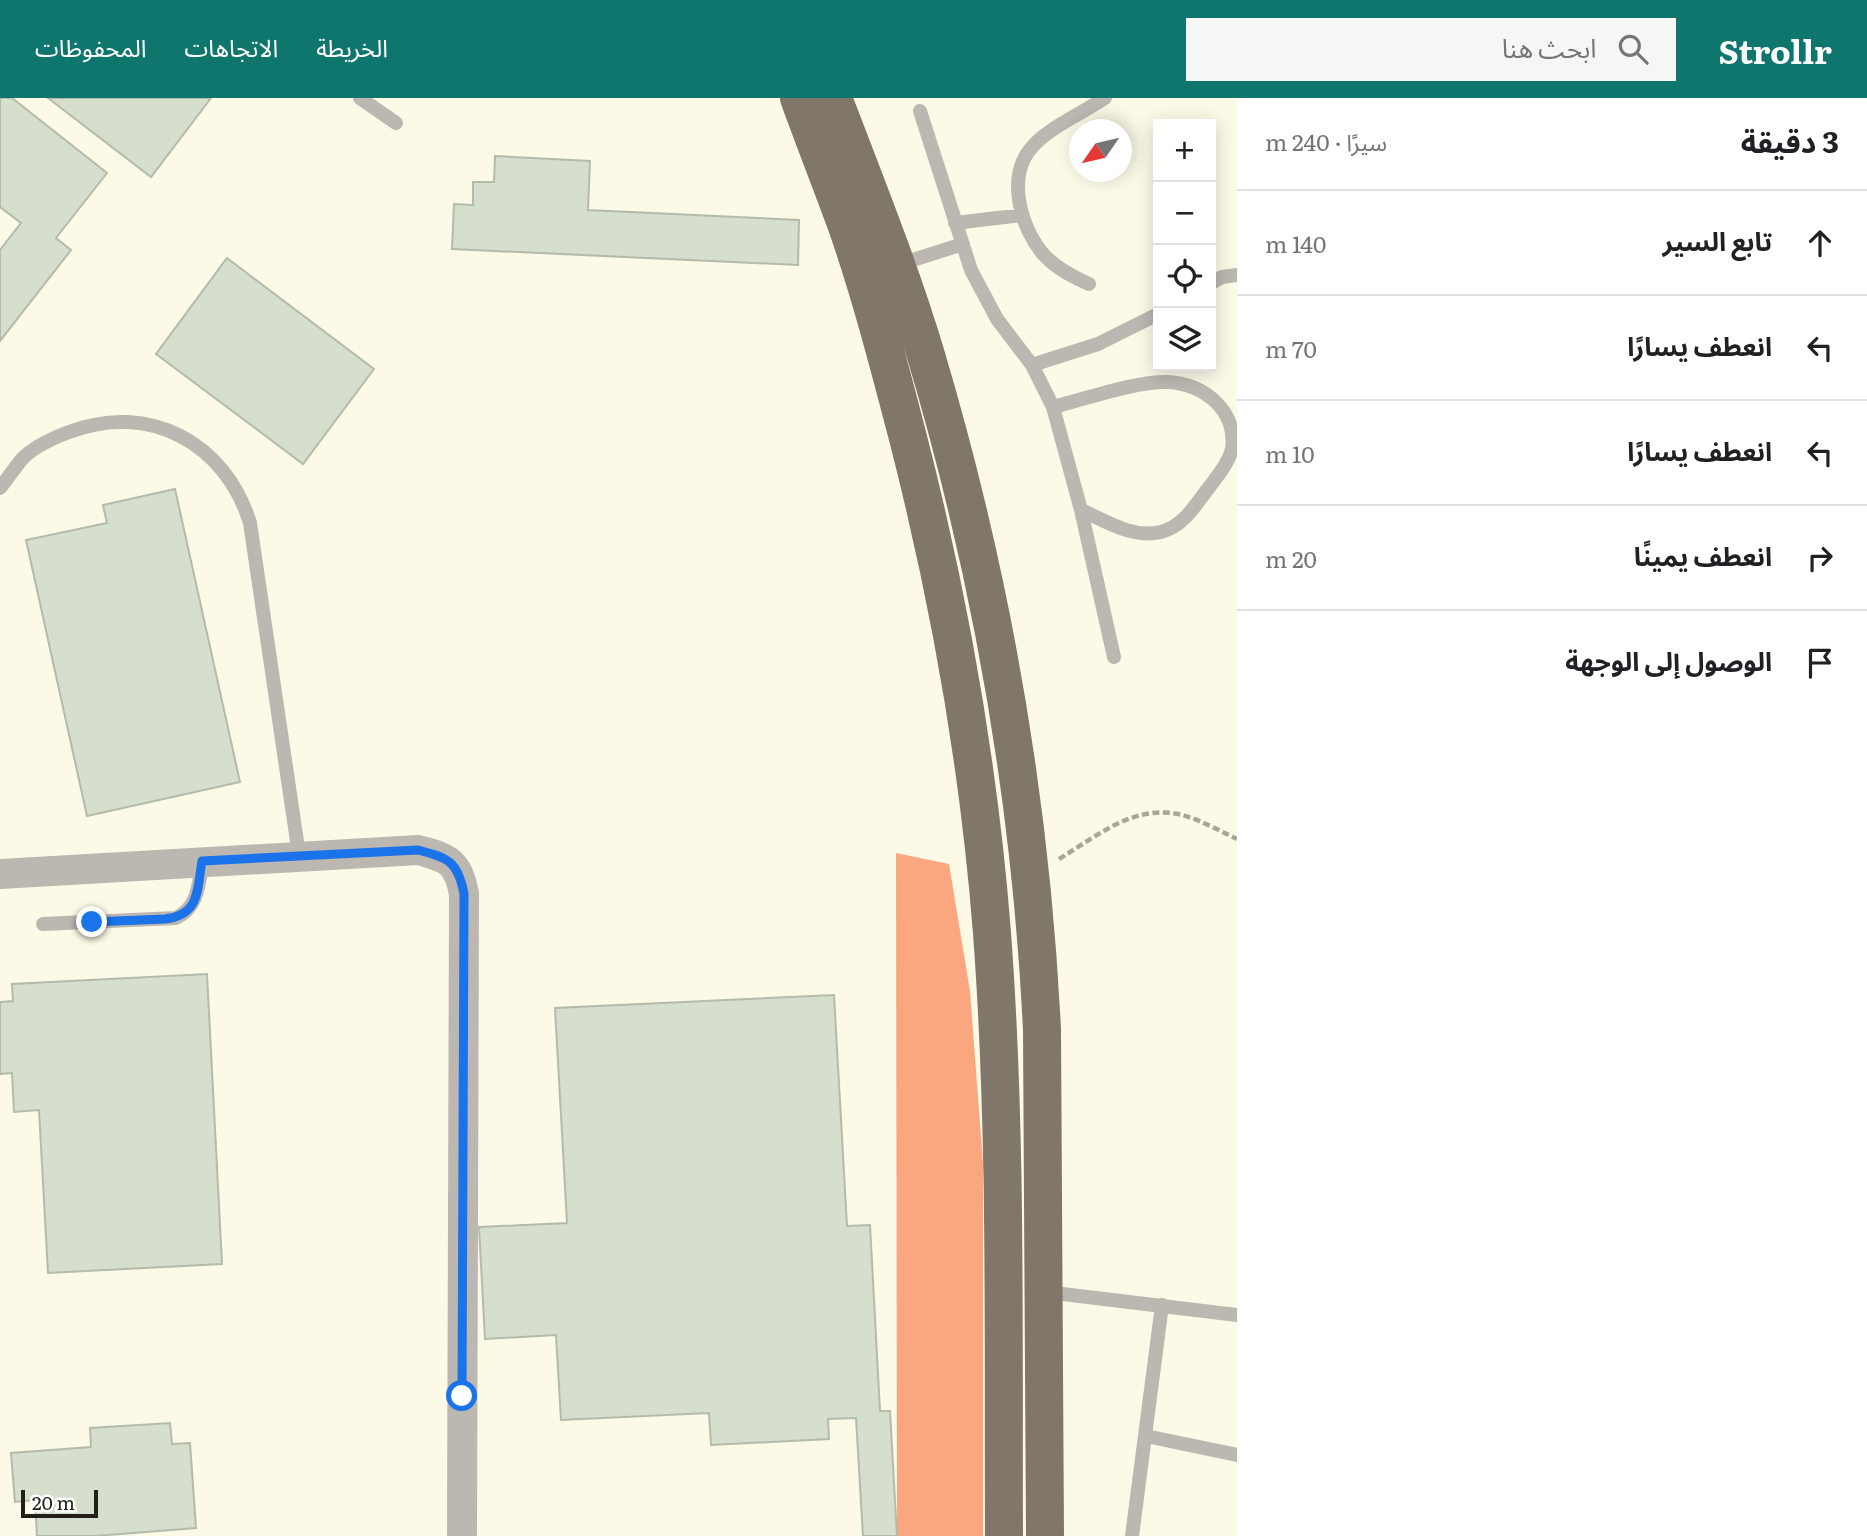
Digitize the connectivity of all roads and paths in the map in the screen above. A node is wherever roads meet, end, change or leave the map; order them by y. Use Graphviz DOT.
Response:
graph roads {
  1 [pos="360,98"];
  2 [pos="799,98"];
  3 [pos="833,98"];
  4 [pos="1105,98"];
  5 [pos="919,111"];
  6 [pos="396,122"];
  7 [pos="1023,215"];
  8 [pos="954,223"];
  9 [pos="963,244"];
  10 [pos="895,265"];
  11 [pos="1237,275"];
  12 [pos="1216,281"];
  13 [pos="1090,284"];
  14 [pos="1153,316"];
  15 [pos="1032,365"];
  16 [pos="1053,407"];
  17 [pos="0,488"];
  18 [pos="1081,510"];
  19 [pos="1114,657"];
  20 [pos="1237,838"];
  21 [pos="299,855"];
  22 [pos="202,861"];
  23 [pos="0,874"];
  24 [pos="1031,877"];
  25 [pos="43,924"];
  26 [pos="1045,1292"];
  27 [pos="1163,1305"];
  28 [pos="1237,1315"];
  29 [pos="1146,1436"];
  30 [pos="1237,1455"];
  31 [pos="462,1536"];
  32 [pos="1004,1536"];
  33 [pos="1045,1536"];
  34 [pos="1132,1536"];
  1 -- 6 [label="lane"];
  2 -- 32 [label="highway"];
  3 -- 10 [label="highway"];
  4 -- 7 [label="lane"];
  5 -- 8 [label="lane"];
  7 -- 8 [label="lane"];
  7 -- 13 [label="lane"];
  8 -- 9 [label="lane"];
  9 -- 10 [label="lane"];
  9 -- 15 [label="lane"];
  10 -- 24 [label="highway"];
  11 -- 12 [label="lane"];
  14 -- 15 [label="lane"];
  15 -- 16 [label="lane"];
  16 -- 18 [label="lane"];
  16 -- 18 [label="lane"];
  17 -- 21 [label="lane"];
  18 -- 19 [label="lane"];
  20 -- 24 [label="path"];
  21 -- 22 [label="street"];
  21 -- 31 [label="street"];
  22 -- 23 [label="street"];
  22 -- 25 [label="lane"];
  24 -- 26 [label="highway"];
  26 -- 27 [label="lane"];
  26 -- 33 [label="highway"];
  27 -- 28 [label="lane"];
  27 -- 29 [label="lane"];
  29 -- 30 [label="lane"];
  29 -- 34 [label="lane"];
}
